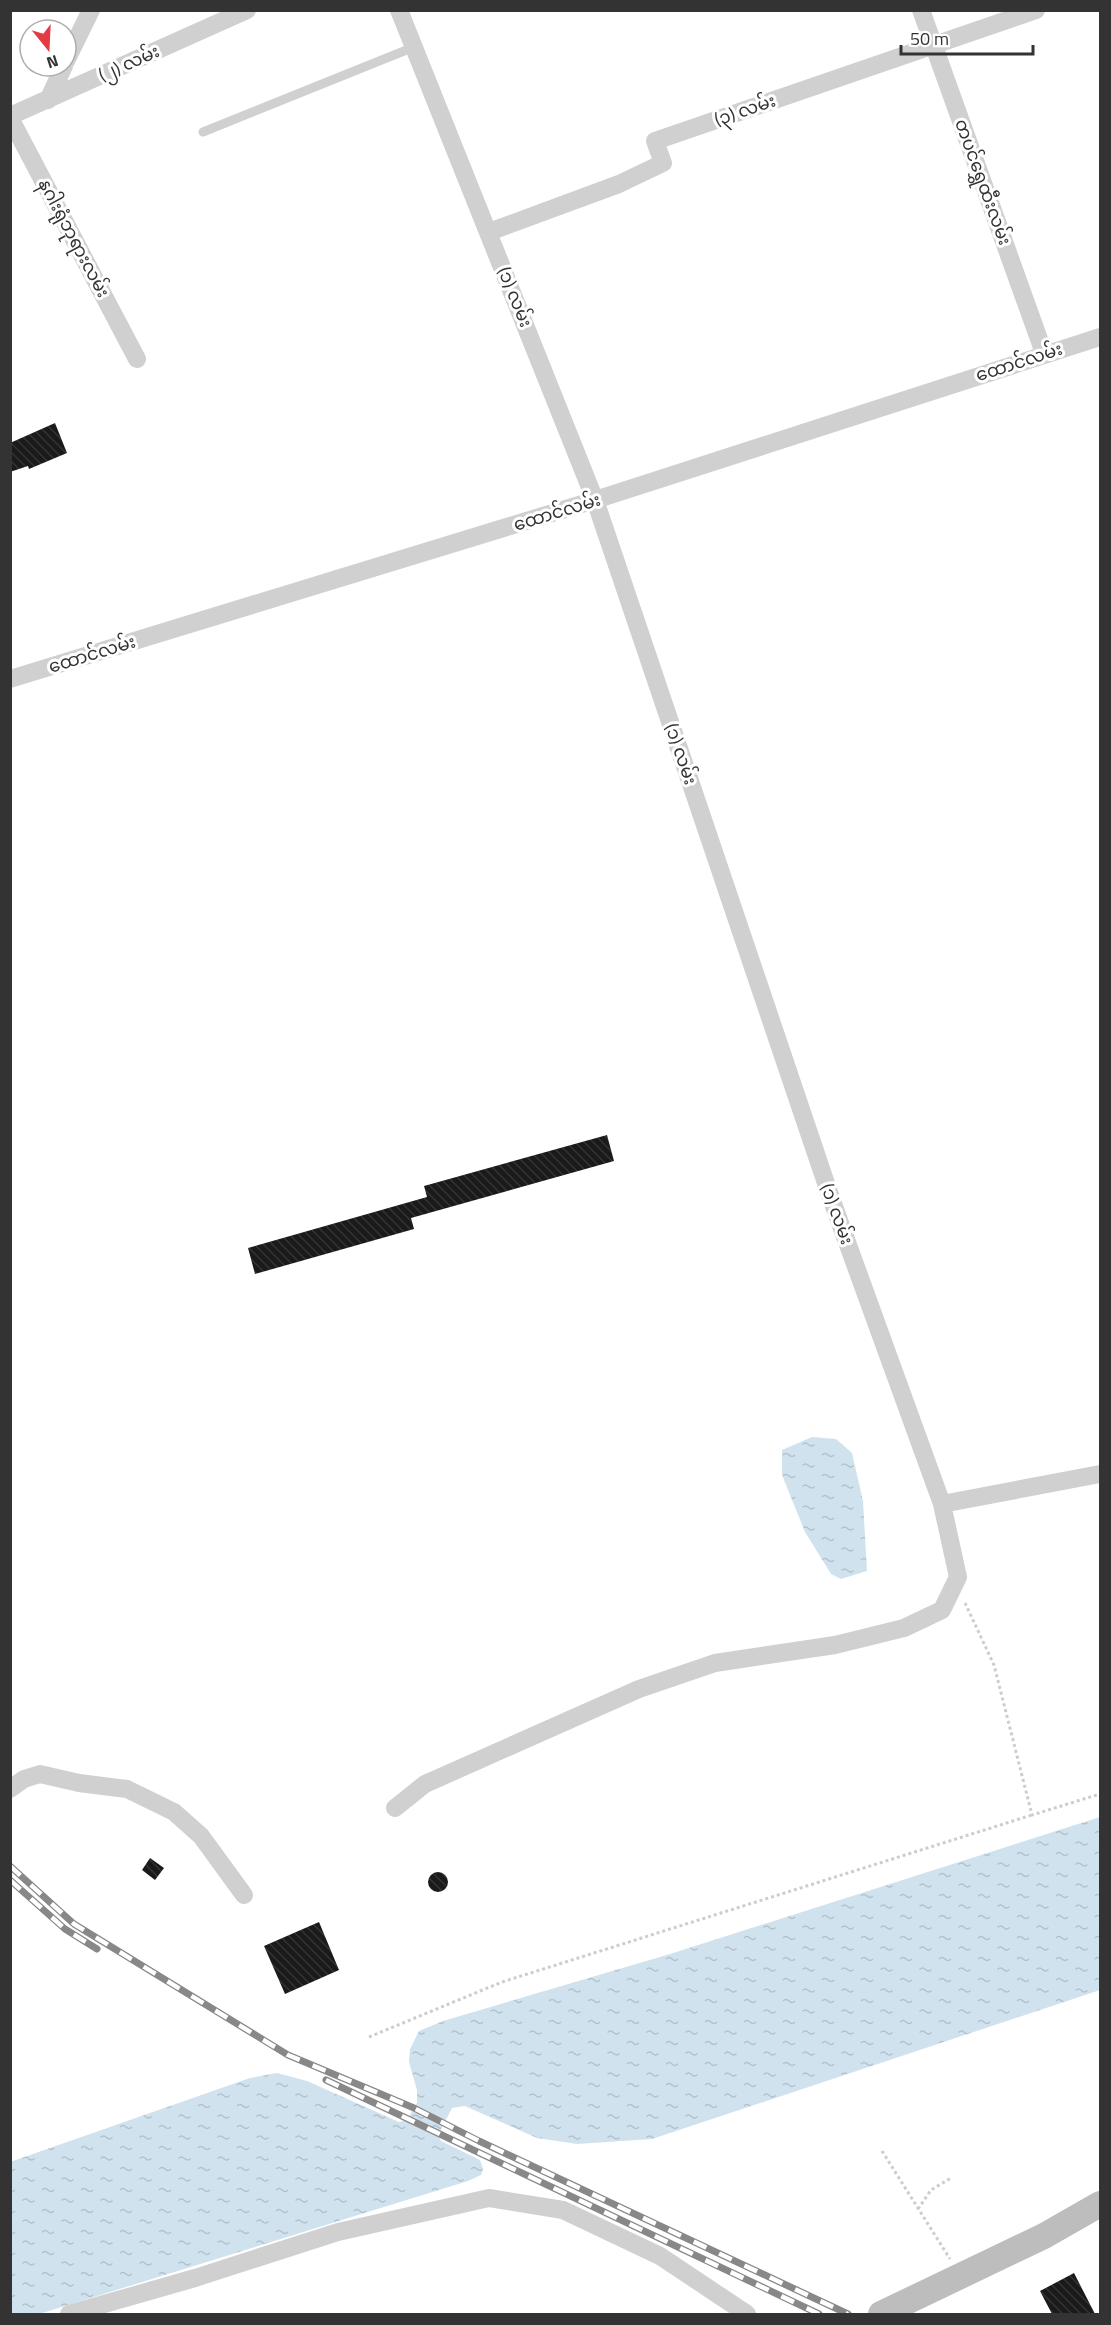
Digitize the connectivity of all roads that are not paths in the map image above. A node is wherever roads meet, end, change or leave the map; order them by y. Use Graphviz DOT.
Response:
graph roads {
  1 [pos="91,10"];
  2 [pos="247,10"];
  3 [pos="399,10"];
  4 [pos="921,10"];
  5 [pos="1036,10"];
  6 [pos="78,37"];
  7 [pos="933,46"];
  8 [pos="414,47"];
  9 [pos="58,78"];
  10 [pos="48,100"];
  11 [pos="12,128"];
  12 [pos="203,132"];
  13 [pos="489,232"];
  14 [pos="1101,337"];
  15 [pos="1044,353"];
  16 [pos="137,359"];
  17 [pos="595,500"];
  18 [pos="10,679"];
  19 [pos="1101,1474"];
  20 [pos="942,1504"];
  21 [pos="10,1789"];
  22 [pos="394,1808"];
  23 [pos="244,1895"];
  24 [pos="1101,2204"];
  25 [pos="69,2314"];
  26 [pos="747,2314"];
  27 [pos="881,2314"];
  1 -- 6 [label="street"];
  2 -- 10 [label="street, (၂) လမ်း"];
  3 -- 8 [label="street, (၁) လမ်း"];
  4 -- 7 [label="street, တပင်ရွှေထီးလမ်း"];
  5 -- 7 [label="street, (၃) လမ်း"];
  7 -- 13 [label="street, (၃) လမ်း"];
  7 -- 15 [label="street, တပင်ရွှေထီးလမ်း"];
  8 -- 12 [label="lane"];
  8 -- 13 [label="street, (၁) လမ်း"];
  9 -- 10 [label="street"];
  10 -- 11 [label="street, (၂) လမ်း"];
  11 -- 16 [label="street, နဂါးရုံဘုရားလမ်း"];
  13 -- 17 [label="street, (၁) လမ်း"];
  14 -- 15 [label="street, ထောင်လမ်း"];
  15 -- 17 [label="street, ထောင်လမ်း"];
  17 -- 18 [label="street, ထောင်လမ်း"];
  17 -- 20 [label="street, (၁) လမ်း"];
  19 -- 20 [label="street"];
  20 -- 22 [label="street, (၁) လမ်း"];
  21 -- 23 [label="street"];
  24 -- 27 [label="street"];
  25 -- 26 [label="street"];
}
